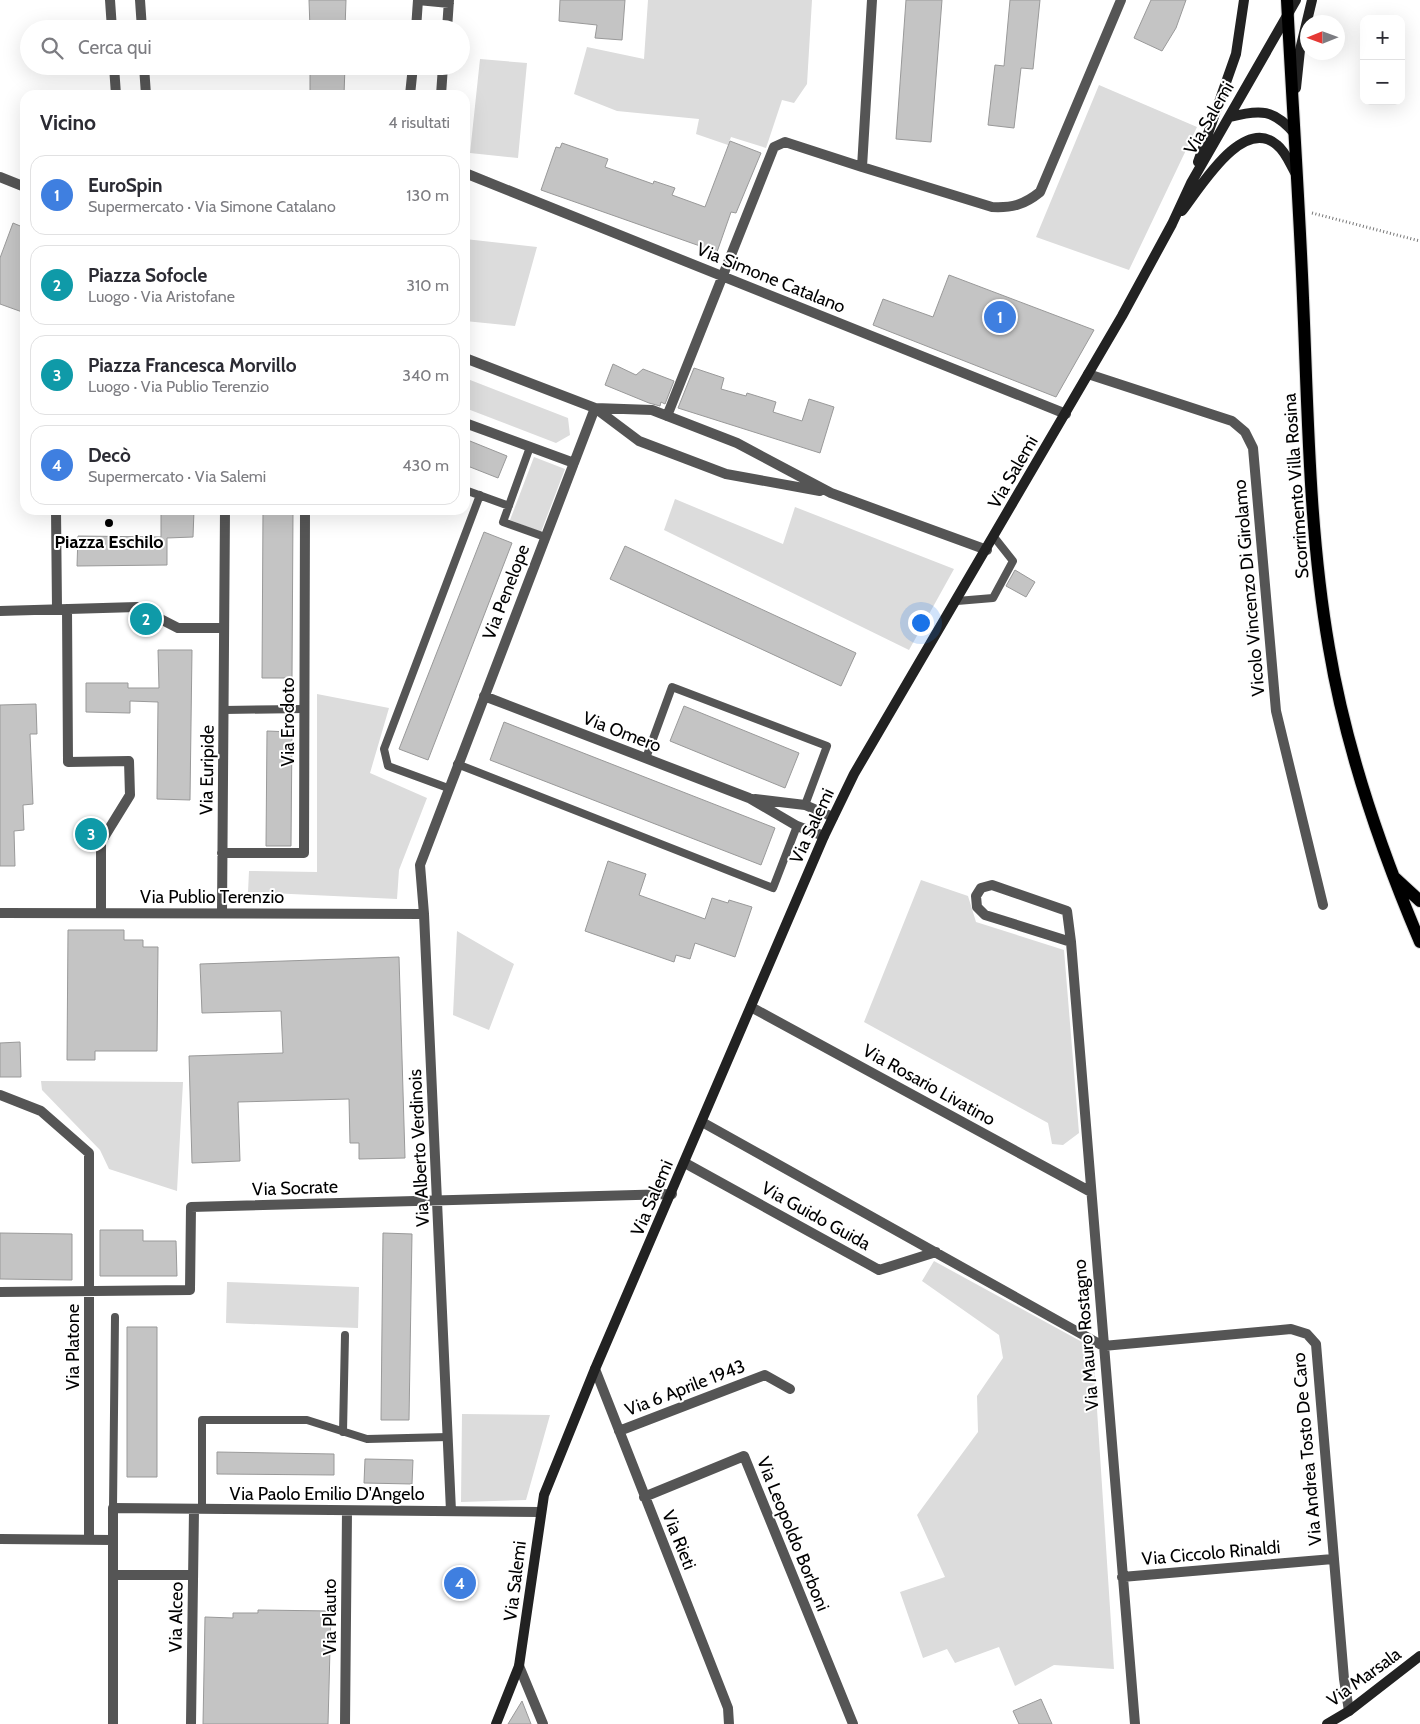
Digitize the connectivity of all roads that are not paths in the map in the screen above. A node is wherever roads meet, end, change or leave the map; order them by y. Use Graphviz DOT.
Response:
graph roads {
  1 [pos="110,0"];
  2 [pos="140,0"];
  3 [pos="418,0"];
  4 [pos="872,0"];
  5 [pos="1121,0"];
  6 [pos="1244,0"];
  7 [pos="1287,0"];
  8 [pos="1296,0"];
  9 [pos="1312,0"];
  10 [pos="451,1"];
  11 [pos="1287,14"];
  12 [pos="111,20"];
  13 [pos="141,20"];
  14 [pos="417,20"];
  15 [pos="448,20"];
  16 [pos="115,75"];
  17 [pos="145,75"];
  18 [pos="412,75"];
  19 [pos="442,75"];
  20 [pos="116,90"];
  21 [pos="146,90"];
  22 [pos="411,90"];
  23 [pos="441,90"];
  24 [pos="1294,109"];
  25 [pos="1230,117"];
  26 [pos="1296,135"];
  27 [pos="862,168"];
  28 [pos="470,175"];
  29 [pos="0,177"];
  30 [pos="1298,179"];
  31 [pos="1191,183"];
  32 [pos="20,185"];
  33 [pos="1172,224"];
  34 [pos="723,276"];
  35 [pos="470,360"];
  36 [pos="1088,374"];
  37 [pos="595,408"];
  38 [pos="1066,414"];
  39 [pos="667,416"];
  40 [pos="470,425"];
  41 [pos="530,447"];
  42 [pos="574,463"];
  43 [pos="470,492"];
  44 [pos="831,493"];
  45 [pos="480,495"];
  46 [pos="509,506"];
  47 [pos="56,515"];
  48 [pos="225,515"];
  49 [pos="305,515"];
  50 [pos="545,537"];
  51 [pos="994,538"];
  52 [pos="987,550"];
  53 [pos="957,601"];
  54 [pos="62,609"];
  55 [pos="0,611"];
  56 [pos="224,628"];
  57 [pos="484,696"];
  58 [pos="304,709"];
  59 [pos="224,710"];
  60 [pos="646,758"];
  61 [pos="457,764"];
  62 [pos="448,788"];
  63 [pos="749,798"];
  64 [pos="805,805"];
  65 [pos="833,817"];
  66 [pos="797,826"];
  67 [pos="824,836"];
  68 [pos="222,853"];
  69 [pos="1391,874"];
  70 [pos="1420,901"];
  71 [pos="1323,905"];
  72 [pos="0,913"];
  73 [pos="101,913"];
  74 [pos="222,913"];
  75 [pos="424,914"];
  76 [pos="1071,942"];
  77 [pos="1420,942"];
  78 [pos="751,1007"];
  79 [pos="0,1095"];
  80 [pos="702,1122"];
  81 [pos="685,1163"];
  82 [pos="1091,1192"];
  83 [pos="672,1194"];
  84 [pos="437,1199"];
  85 [pos="936,1252"];
  86 [pos="89,1291"];
  87 [pos="0,1292"];
  88 [pos="115,1317"];
  89 [pos="345,1335"];
  90 [pos="1103,1346"];
  91 [pos="595,1369"];
  92 [pos="790,1389"];
  93 [pos="619,1430"];
  94 [pos="344,1432"];
  95 [pos="448,1436"];
  96 [pos="644,1497"];
  97 [pos="113,1508"];
  98 [pos="198,1509"];
  99 [pos="347,1511"];
  100 [pos="451,1511"];
  101 [pos="540,1512"];
  102 [pos="0,1539"];
  103 [pos="89,1540"];
  104 [pos="113,1540"];
  105 [pos="1333,1559"];
  106 [pos="113,1575"];
  107 [pos="193,1576"];
  108 [pos="1122,1576"];
  109 [pos="1420,1656"];
  110 [pos="519,1666"];
  111 [pos="1349,1711"];
  112 [pos="113,1724"];
  113 [pos="191,1724"];
  114 [pos="345,1724"];
  115 [pos="496,1724"];
  116 [pos="543,1724"];
  117 [pos="730,1724"];
  118 [pos="853,1724"];
  119 [pos="1135,1724"];
  120 [pos="1327,1724"];
  1 -- 12 [label="street"];
  2 -- 13 [label="street"];
  3 -- 10 [label="street"];
  3 -- 14 [label="street"];
  4 -- 27 [label="street"];
  5 -- 27 [label="street"];
  6 -- 31 [label="street"];
  7 -- 11 [label="main road, Scorrimento Villa Rosina"];
  8 -- 11 [label="street, Via Salemi"];
  9 -- 24 [label="street"];
  10 -- 15 [label="street"];
  11 -- 24 [label="main road, Scorrimento Villa Rosina"];
  11 -- 25 [label="street, Via Salemi"];
  16 -- 20 [label="street"];
  17 -- 21 [label="street"];
  18 -- 22 [label="street"];
  19 -- 23 [label="street"];
  24 -- 26 [label="main road, Scorrimento Villa Rosina"];
  25 -- 26 [label="street"];
  25 -- 31 [label="street, Via Salemi"];
  26 -- 30 [label="main road, Scorrimento Villa Rosina"];
  27 -- 34 [label="street"];
  28 -- 34 [label="street, Via Simone Catalano"];
  29 -- 32 [label="street"];
  30 -- 33 [label="street"];
  30 -- 69 [label="main road, Scorrimento Villa Rosina"];
  31 -- 33 [label="street, Via Salemi"];
  33 -- 36 [label="street, Via Salemi"];
  34 -- 38 [label="street, Via Simone Catalano"];
  34 -- 39 [label="street"];
  35 -- 37 [label="street"];
  36 -- 38 [label="street, Via Salemi"];
  36 -- 71 [label="street, Vicolo Vincenzo Di Girolamo"];
  37 -- 39 [label="street"];
  37 -- 42 [label="street, Via Penelope"];
  37 -- 44 [label="street"];
  38 -- 51 [label="street, Via Salemi"];
  39 -- 44 [label="street"];
  40 -- 41 [label="street"];
  41 -- 42 [label="street"];
  41 -- 46 [label="lane"];
  42 -- 50 [label="street, Via Penelope"];
  43 -- 45 [label="lane"];
  44 -- 52 [label="street"];
  45 -- 46 [label="lane"];
  45 -- 62 [label="lane"];
  46 -- 50 [label="lane"];
  47 -- 54 [label="street"];
  48 -- 56 [label="street, Via Euripide"];
  49 -- 58 [label="street, Via Erodoto"];
  50 -- 57 [label="street, Via Penelope"];
  51 -- 52 [label="street, Via Salemi"];
  51 -- 53 [label="lane"];
  52 -- 53 [label="street, Via Salemi"];
  53 -- 65 [label="street, Via Salemi"];
  54 -- 55 [label="street"];
  54 -- 56 [label="street"];
  54 -- 73 [label="street"];
  56 -- 59 [label="street, Via Euripide"];
  57 -- 60 [label="street, Via Omero"];
  57 -- 61 [label="street, Via Penelope"];
  58 -- 59 [label="lane"];
  58 -- 68 [label="street, Via Erodoto"];
  59 -- 68 [label="street, Via Euripide"];
  60 -- 63 [label="street, Via Omero"];
  60 -- 64 [label="lane"];
  61 -- 62 [label="street, Via Penelope"];
  61 -- 66 [label="lane"];
  62 -- 75 [label="street, Via Alberto Verdinois"];
  63 -- 64 [label="street"];
  63 -- 66 [label="street"];
  64 -- 65 [label="street"];
  65 -- 67 [label="street, Via Salemi"];
  66 -- 67 [label="street"];
  67 -- 78 [label="street, Via Salemi"];
  68 -- 74 [label="street, Via Euripide"];
  69 -- 70 [label="main road"];
  69 -- 77 [label="main road, Scorrimento Villa Rosina"];
  72 -- 73 [label="street, Via Publio Terenzio"];
  73 -- 74 [label="street, Via Publio Terenzio"];
  74 -- 75 [label="street, Via Publio Terenzio"];
  75 -- 84 [label="street, Via Alberto Verdinois"];
  76 -- 76 [label="street, Via Mauro Rostagno"];
  76 -- 82 [label="street, Via Mauro Rostagno"];
  78 -- 80 [label="street, Via Salemi"];
  78 -- 82 [label="street, Via Rosario Livatino"];
  79 -- 86 [label="street, Via Platone"];
  80 -- 81 [label="street, Via Salemi"];
  80 -- 85 [label="street, Via Guido Guida"];
  81 -- 83 [label="street, Via Salemi"];
  81 -- 85 [label="street, Via Guido Guida"];
  82 -- 90 [label="street, Via Mauro Rostagno"];
  83 -- 84 [label="street, Via Socrate"];
  83 -- 91 [label="street, Via Salemi"];
  84 -- 86 [label="street, Via Socrate"];
  84 -- 95 [label="street, Via Alberto Verdinois"];
  85 -- 90 [label="street, Via Guido Guida"];
  86 -- 87 [label="street, Via Socrate"];
  86 -- 103 [label="street, Via Platone"];
  88 -- 97 [label="lane"];
  89 -- 94 [label="lane"];
  90 -- 105 [label="street, Via Andrea Tosto De Caro"];
  90 -- 108 [label="street, Via Mauro Rostagno"];
  91 -- 93 [label="street, Via Rieti"];
  91 -- 101 [label="street, Via Salemi"];
  92 -- 93 [label="street, Via 6 Aprile 1943"];
  93 -- 96 [label="street, Via Rieti"];
  94 -- 95 [label="lane"];
  94 -- 98 [label="lane"];
  95 -- 100 [label="street, Via Alberto Verdinois"];
  96 -- 117 [label="street, Via Rieti"];
  96 -- 118 [label="street, Via Leopoldo Borboni"];
  97 -- 98 [label="street, Via Paolo Emilio D'Angelo"];
  97 -- 104 [label="street"];
  98 -- 99 [label="street, Via Paolo Emilio D'Angelo"];
  98 -- 107 [label="street, Via Alceo"];
  99 -- 100 [label="street, Via Paolo Emilio D'Angelo"];
  99 -- 114 [label="street, Via Plauto"];
  100 -- 101 [label="street, Via Paolo Emilio D'Angelo"];
  101 -- 110 [label="street, Via Salemi"];
  102 -- 103 [label="street"];
  103 -- 104 [label="street"];
  104 -- 106 [label="street"];
  105 -- 108 [label="street, Via Ciccolo Rinaldi"];
  105 -- 111 [label="street, Via Andrea Tosto De Caro"];
  106 -- 107 [label="street"];
  106 -- 112 [label="street"];
  107 -- 113 [label="street, Via Alceo"];
  108 -- 119 [label="street, Via Mauro Rostagno"];
  109 -- 111 [label="street, Via Marsala"];
  110 -- 115 [label="street, Via Salemi"];
  110 -- 116 [label="street"];
  111 -- 120 [label="street, Via Marsala"];
}
